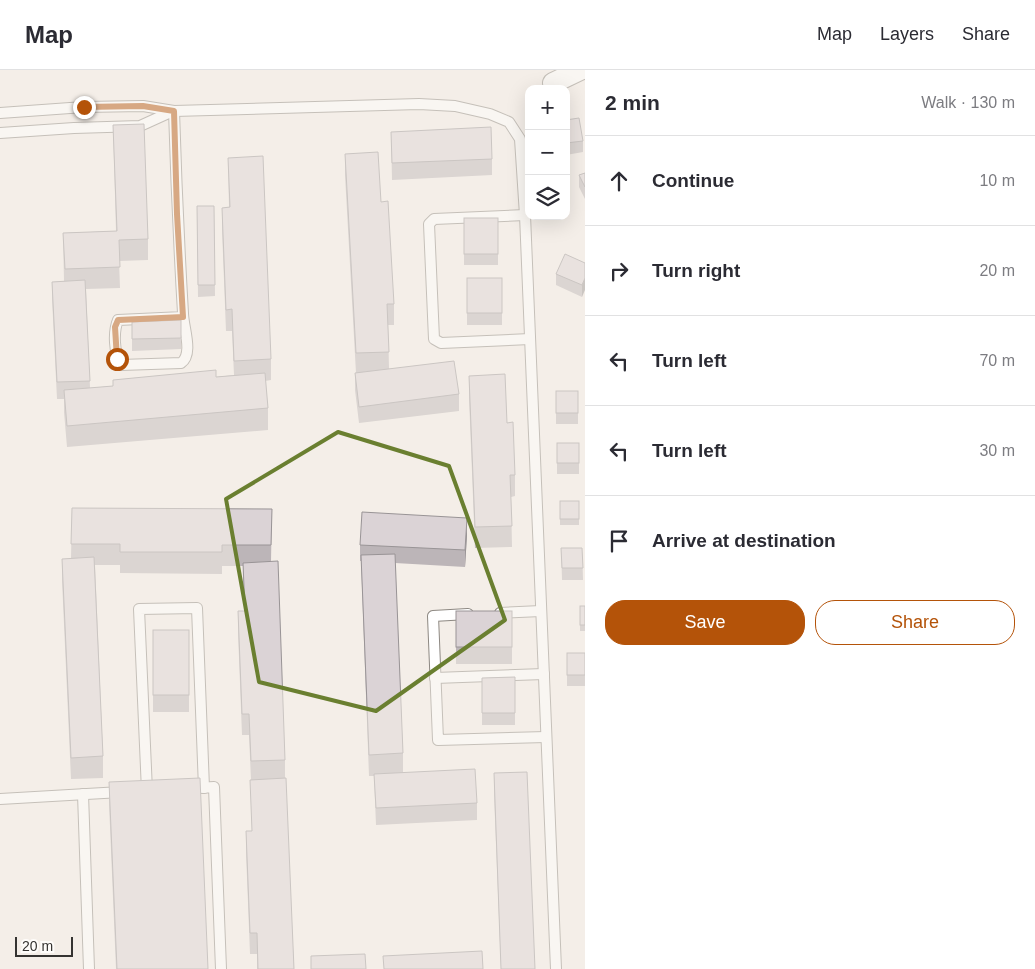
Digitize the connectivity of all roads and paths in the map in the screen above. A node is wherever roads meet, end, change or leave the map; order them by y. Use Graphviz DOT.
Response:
graph roads {
  1 [pos="580,70"];
  2 [pos="552,82"];
  3 [pos="174,111"];
  4 [pos="0,113"];
  5 [pos="0,133"];
  6 [pos="525,215"];
  7 [pos="525,220"];
  8 [pos="183,317"];
  9 [pos="530,339"];
  10 [pos="542,611"];
  11 [pos="544,674"];
  12 [pos="435,678"];
  13 [pos="546,737"];
  14 [pos="204,788"];
  15 [pos="185,789"];
  16 [pos="83,794"];
  17 [pos="0,799"];
  18 [pos="89,969"];
  19 [pos="221,969"];
  20 [pos="556,969"];
  1 -- 2 [label="street"];
  3 -- 4 [label="lane"];
  3 -- 5 [label="lane"];
  3 -- 6 [label="lane"];
  3 -- 8 [label="lane"];
  6 -- 9 [label="lane"];
  7 -- 9 [label="lane"];
  8 -- 8 [label="lane"];
  9 -- 10 [label="lane"];
  10 -- 11 [label="lane"];
  10 -- 12 [label="lane"];
  11 -- 12 [label="lane"];
  11 -- 13 [label="lane"];
  12 -- 13 [label="lane"];
  13 -- 20 [label="lane"];
  14 -- 15 [label="lane"];
  14 -- 16 [label="lane"];
  14 -- 19 [label="lane"];
  16 -- 17 [label="lane"];
  16 -- 18 [label="lane"];
}
